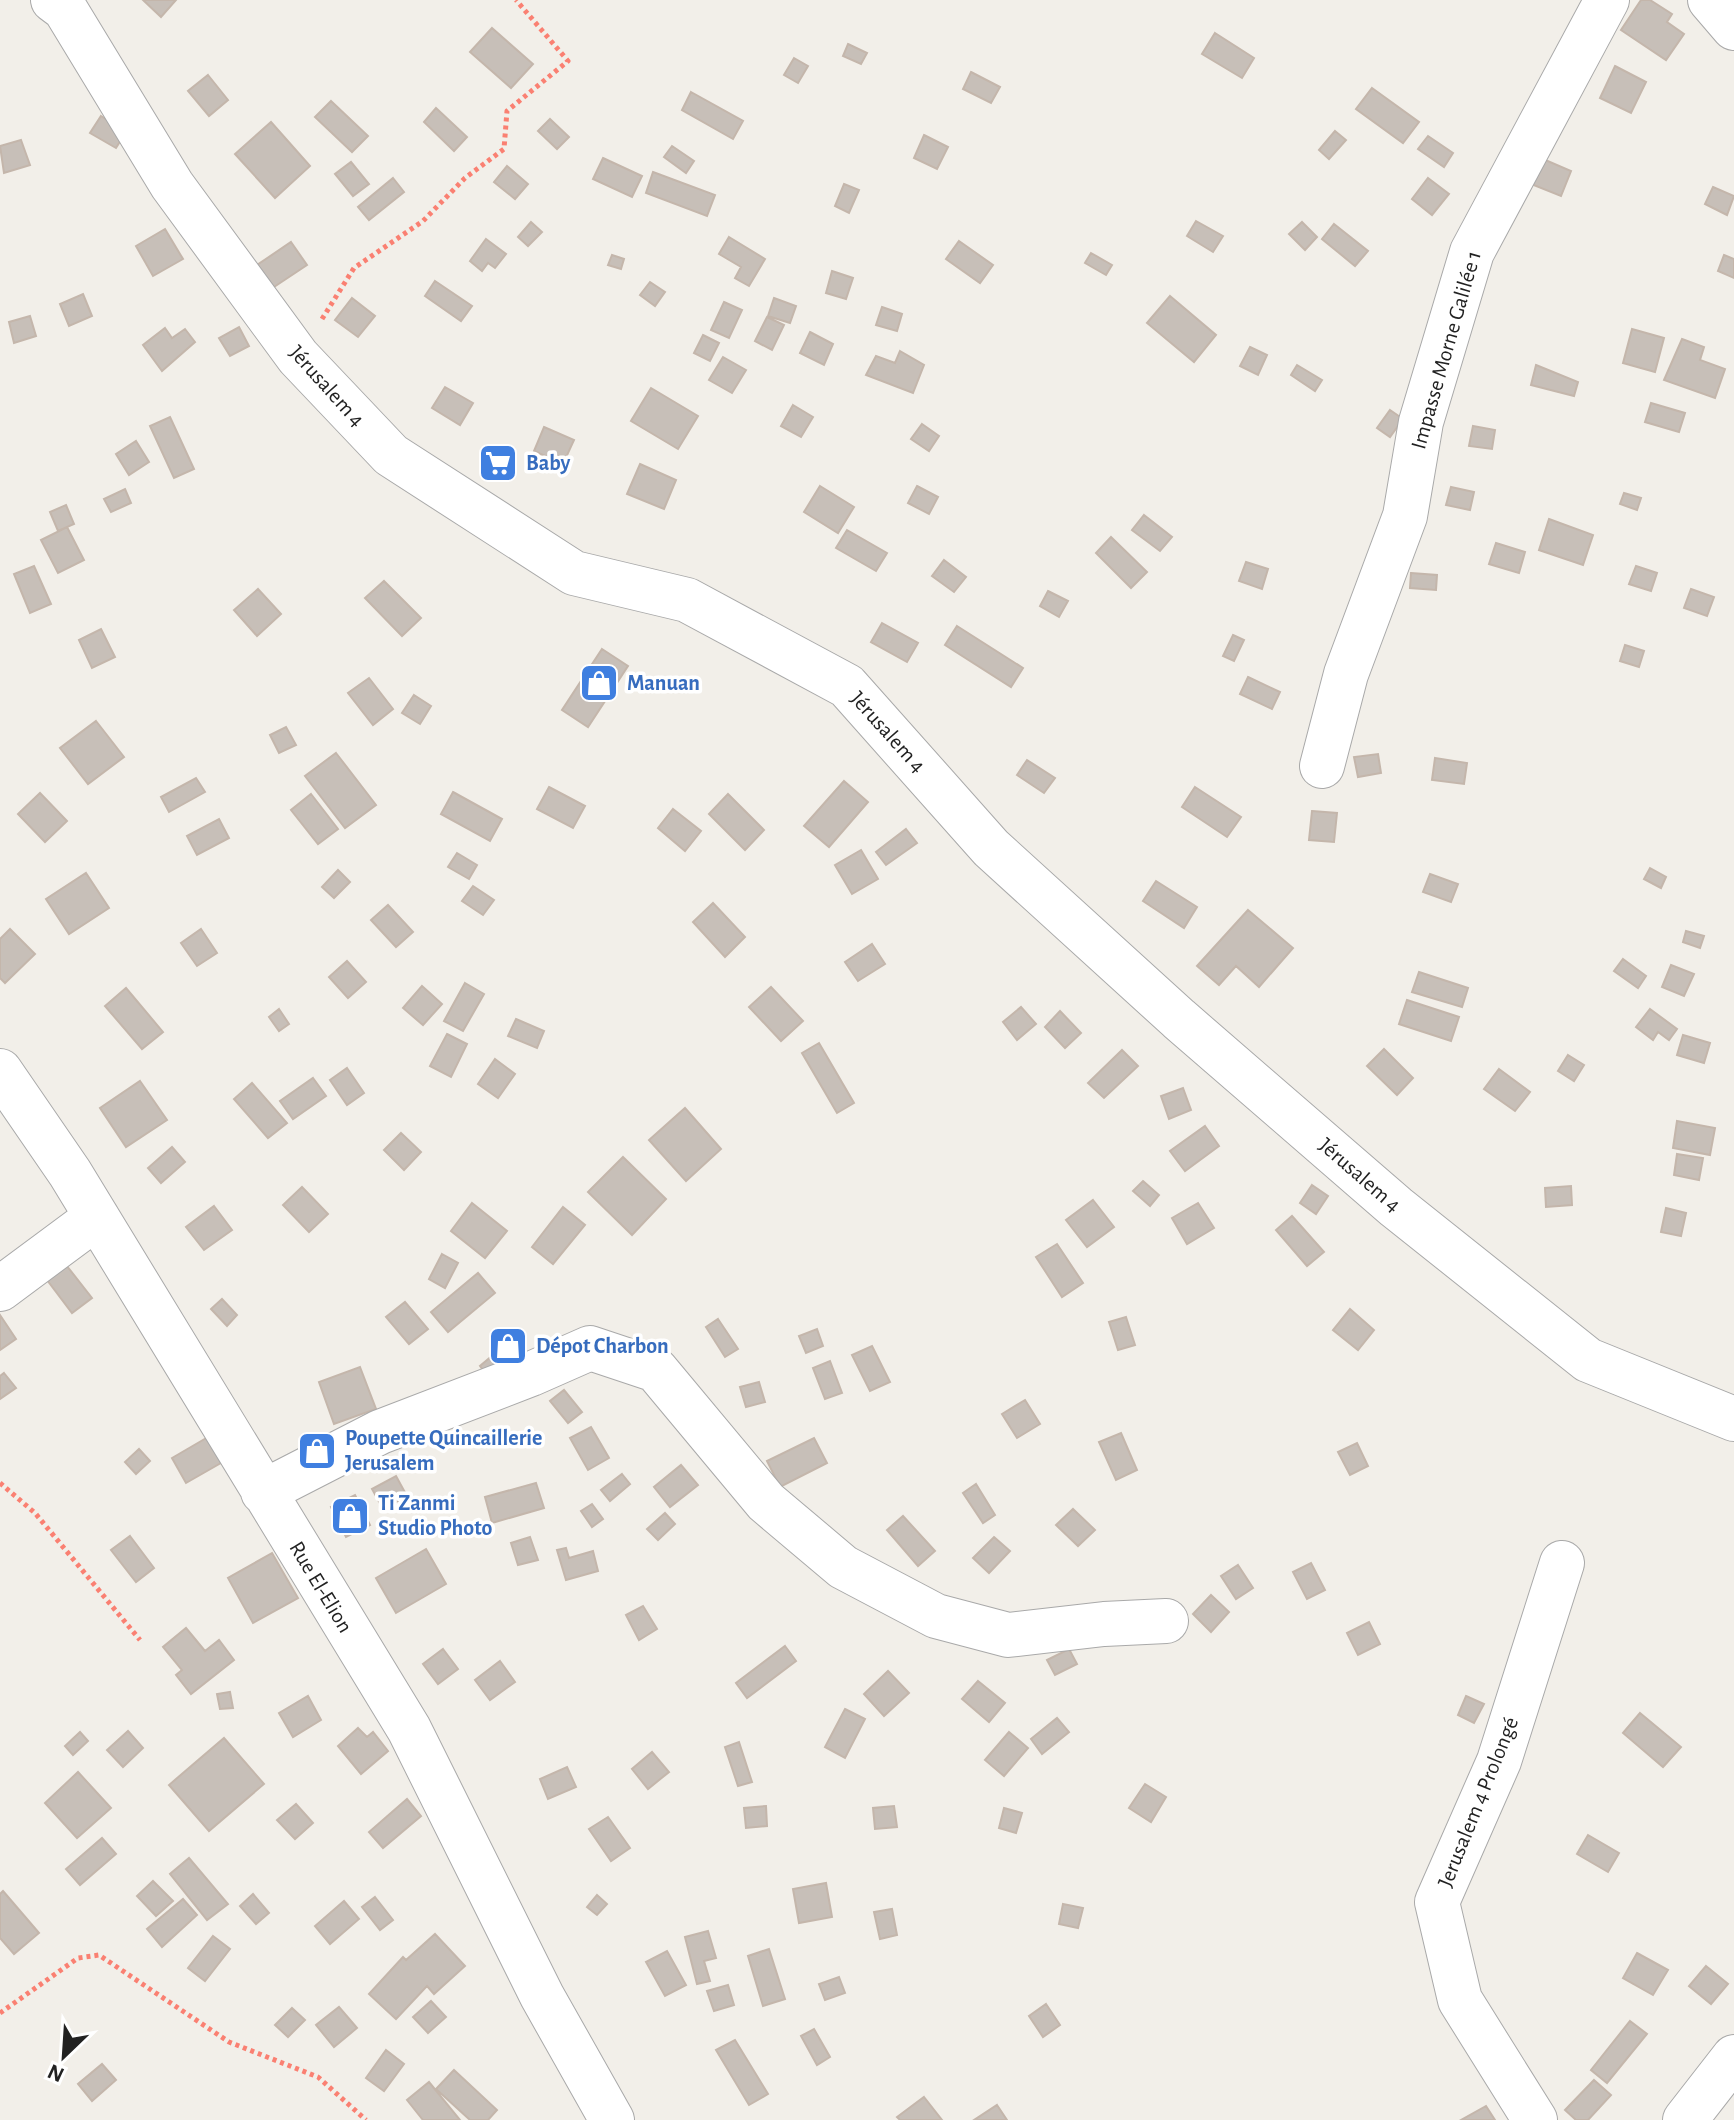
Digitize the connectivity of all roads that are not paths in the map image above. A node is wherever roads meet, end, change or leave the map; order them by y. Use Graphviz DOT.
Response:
graph roads {
  1 [pos="53,0"];
  2 [pos="1607,0"];
  3 [pos="1710,0"];
  4 [pos="1734,28"];
  5 [pos="1322,766"];
  6 [pos="0,1071"];
  7 [pos="97,1217"];
  8 [pos="0,1289"];
  9 [pos="1734,1419"];
  10 [pos="263,1492"];
  11 [pos="1562,1563"];
  12 [pos="1166,1621"];
  13 [pos="1734,2057"];
  14 [pos="612,2120"];
  15 [pos="1535,2120"];
  16 [pos="1685,2120"];
  1 -- 9 [label="street, Jérusalem 4"];
  2 -- 5 [label="street, Impasse Morne Galilée 1"];
  3 -- 4 [label="street"];
  6 -- 7 [label="street, Rue El-Elion"];
  7 -- 8 [label="street"];
  7 -- 10 [label="street, Rue El-Elion"];
  10 -- 12 [label="street"];
  10 -- 14 [label="street, Rue El-Elion"];
  11 -- 15 [label="street, Jerusalem 4 Prolongé"];
  13 -- 16 [label="street"];
}
